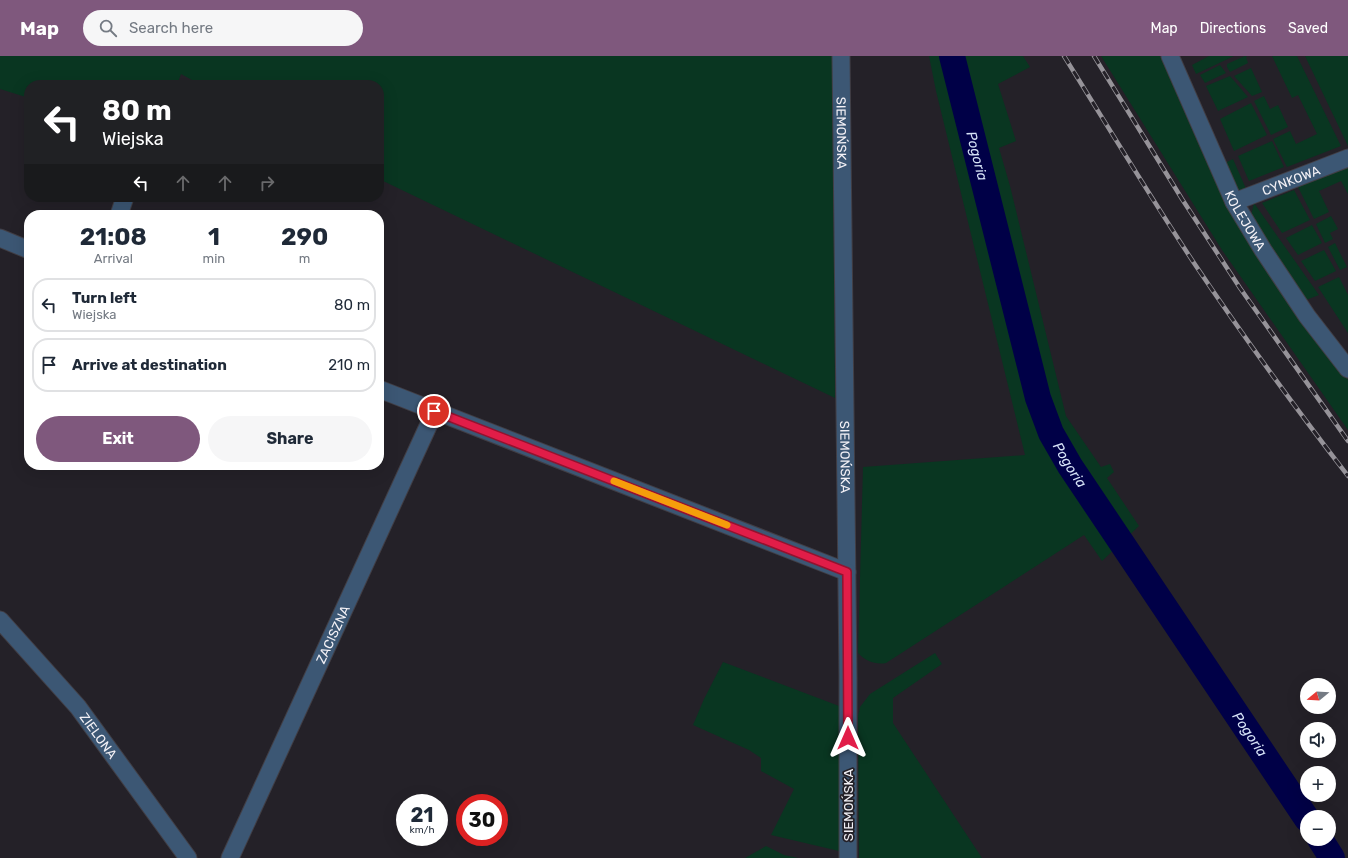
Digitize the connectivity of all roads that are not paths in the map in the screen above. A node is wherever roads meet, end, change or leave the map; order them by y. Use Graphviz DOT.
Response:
graph roads {
  1 [pos="841,56"];
  2 [pos="1170,56"];
  3 [pos="1348,158"];
  4 [pos="1234,202"];
  5 [pos="0,238"];
  6 [pos="24,248"];
  7 [pos="1348,369"];
  8 [pos="384,391"];
  9 [pos="434,411"];
  10 [pos="847,572"];
  11 [pos="0,620"];
  12 [pos="188,858"];
  13 [pos="230,858"];
  14 [pos="848,858"];
  1 -- 10 [label="street, SIEMOŃSKA"];
  2 -- 4 [label="street, KOLEJOWA"];
  3 -- 4 [label="street, CYNKOWA"];
  4 -- 7 [label="street, KOLEJOWA"];
  5 -- 6 [label="street"];
  8 -- 9 [label="street"];
  9 -- 10 [label="street"];
  9 -- 13 [label="street, ZACISZNA"];
  10 -- 14 [label="street, SIEMOŃSKA"];
  11 -- 12 [label="street, ZIELONA"];
}
